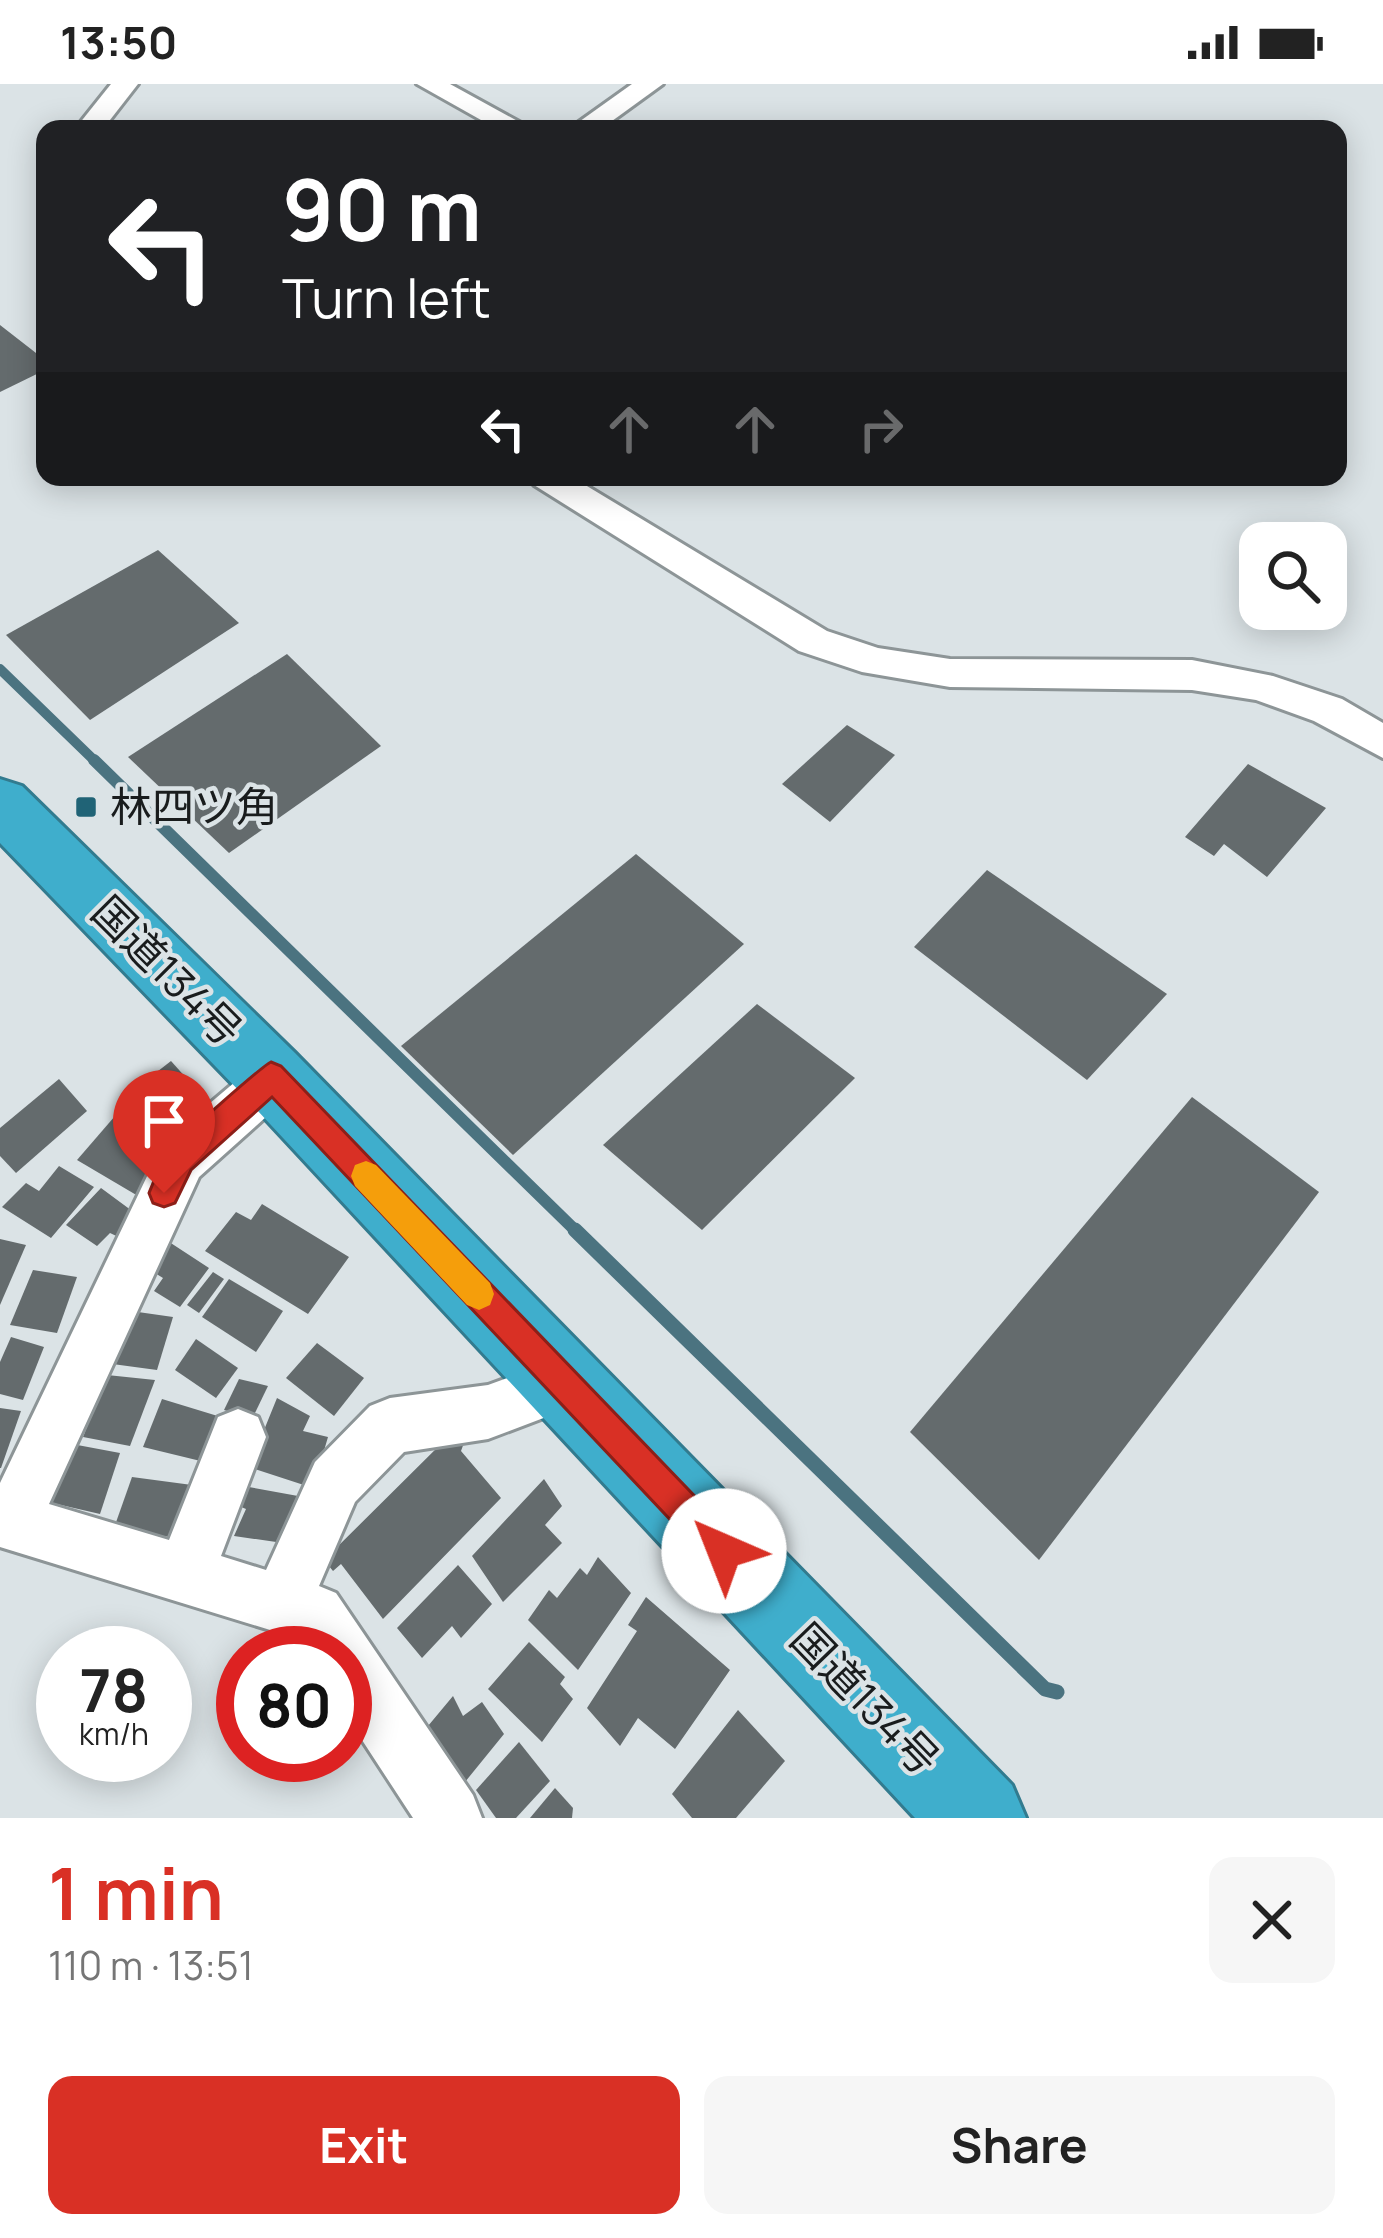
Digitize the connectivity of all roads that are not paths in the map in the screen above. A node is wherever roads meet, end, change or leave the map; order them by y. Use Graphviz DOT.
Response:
graph roads {
  1 [pos="125,84"];
  2 [pos="430,84"];
  3 [pos="650,84"];
  4 [pos="465,94"];
  5 [pos="95,120"];
  6 [pos="504,120"];
  7 [pos="596,120"];
  8 [pos="561,486"];
  9 [pos="1383,742"];
  10 [pos="0,803"];
  11 [pos="271,1076"];
  12 [pos="564,1384"];
  13 [pos="238,1437"];
  14 [pos="5,1520"];
  15 [pos="184,1576"];
  16 [pos="282,1602"];
  17 [pos="323,1626"];
  18 [pos="372,1700"];
  19 [pos="450,1818"];
  20 [pos="979,1818"];
  1 -- 5 [label="street"];
  2 -- 4 [label="street"];
  3 -- 7 [label="street"];
  4 -- 6 [label="street"];
  8 -- 9 [label="street"];
  10 -- 11 [label="highway, 国道134号"];
  11 -- 12 [label="highway, 国道134号"];
  11 -- 14 [label="street"];
  12 -- 16 [label="street"];
  12 -- 20 [label="highway, 国道134号"];
  13 -- 15 [label="street"];
  14 -- 15 [label="street"];
  15 -- 16 [label="street"];
  16 -- 17 [label="street"];
  18 -- 19 [label="street"];
}
